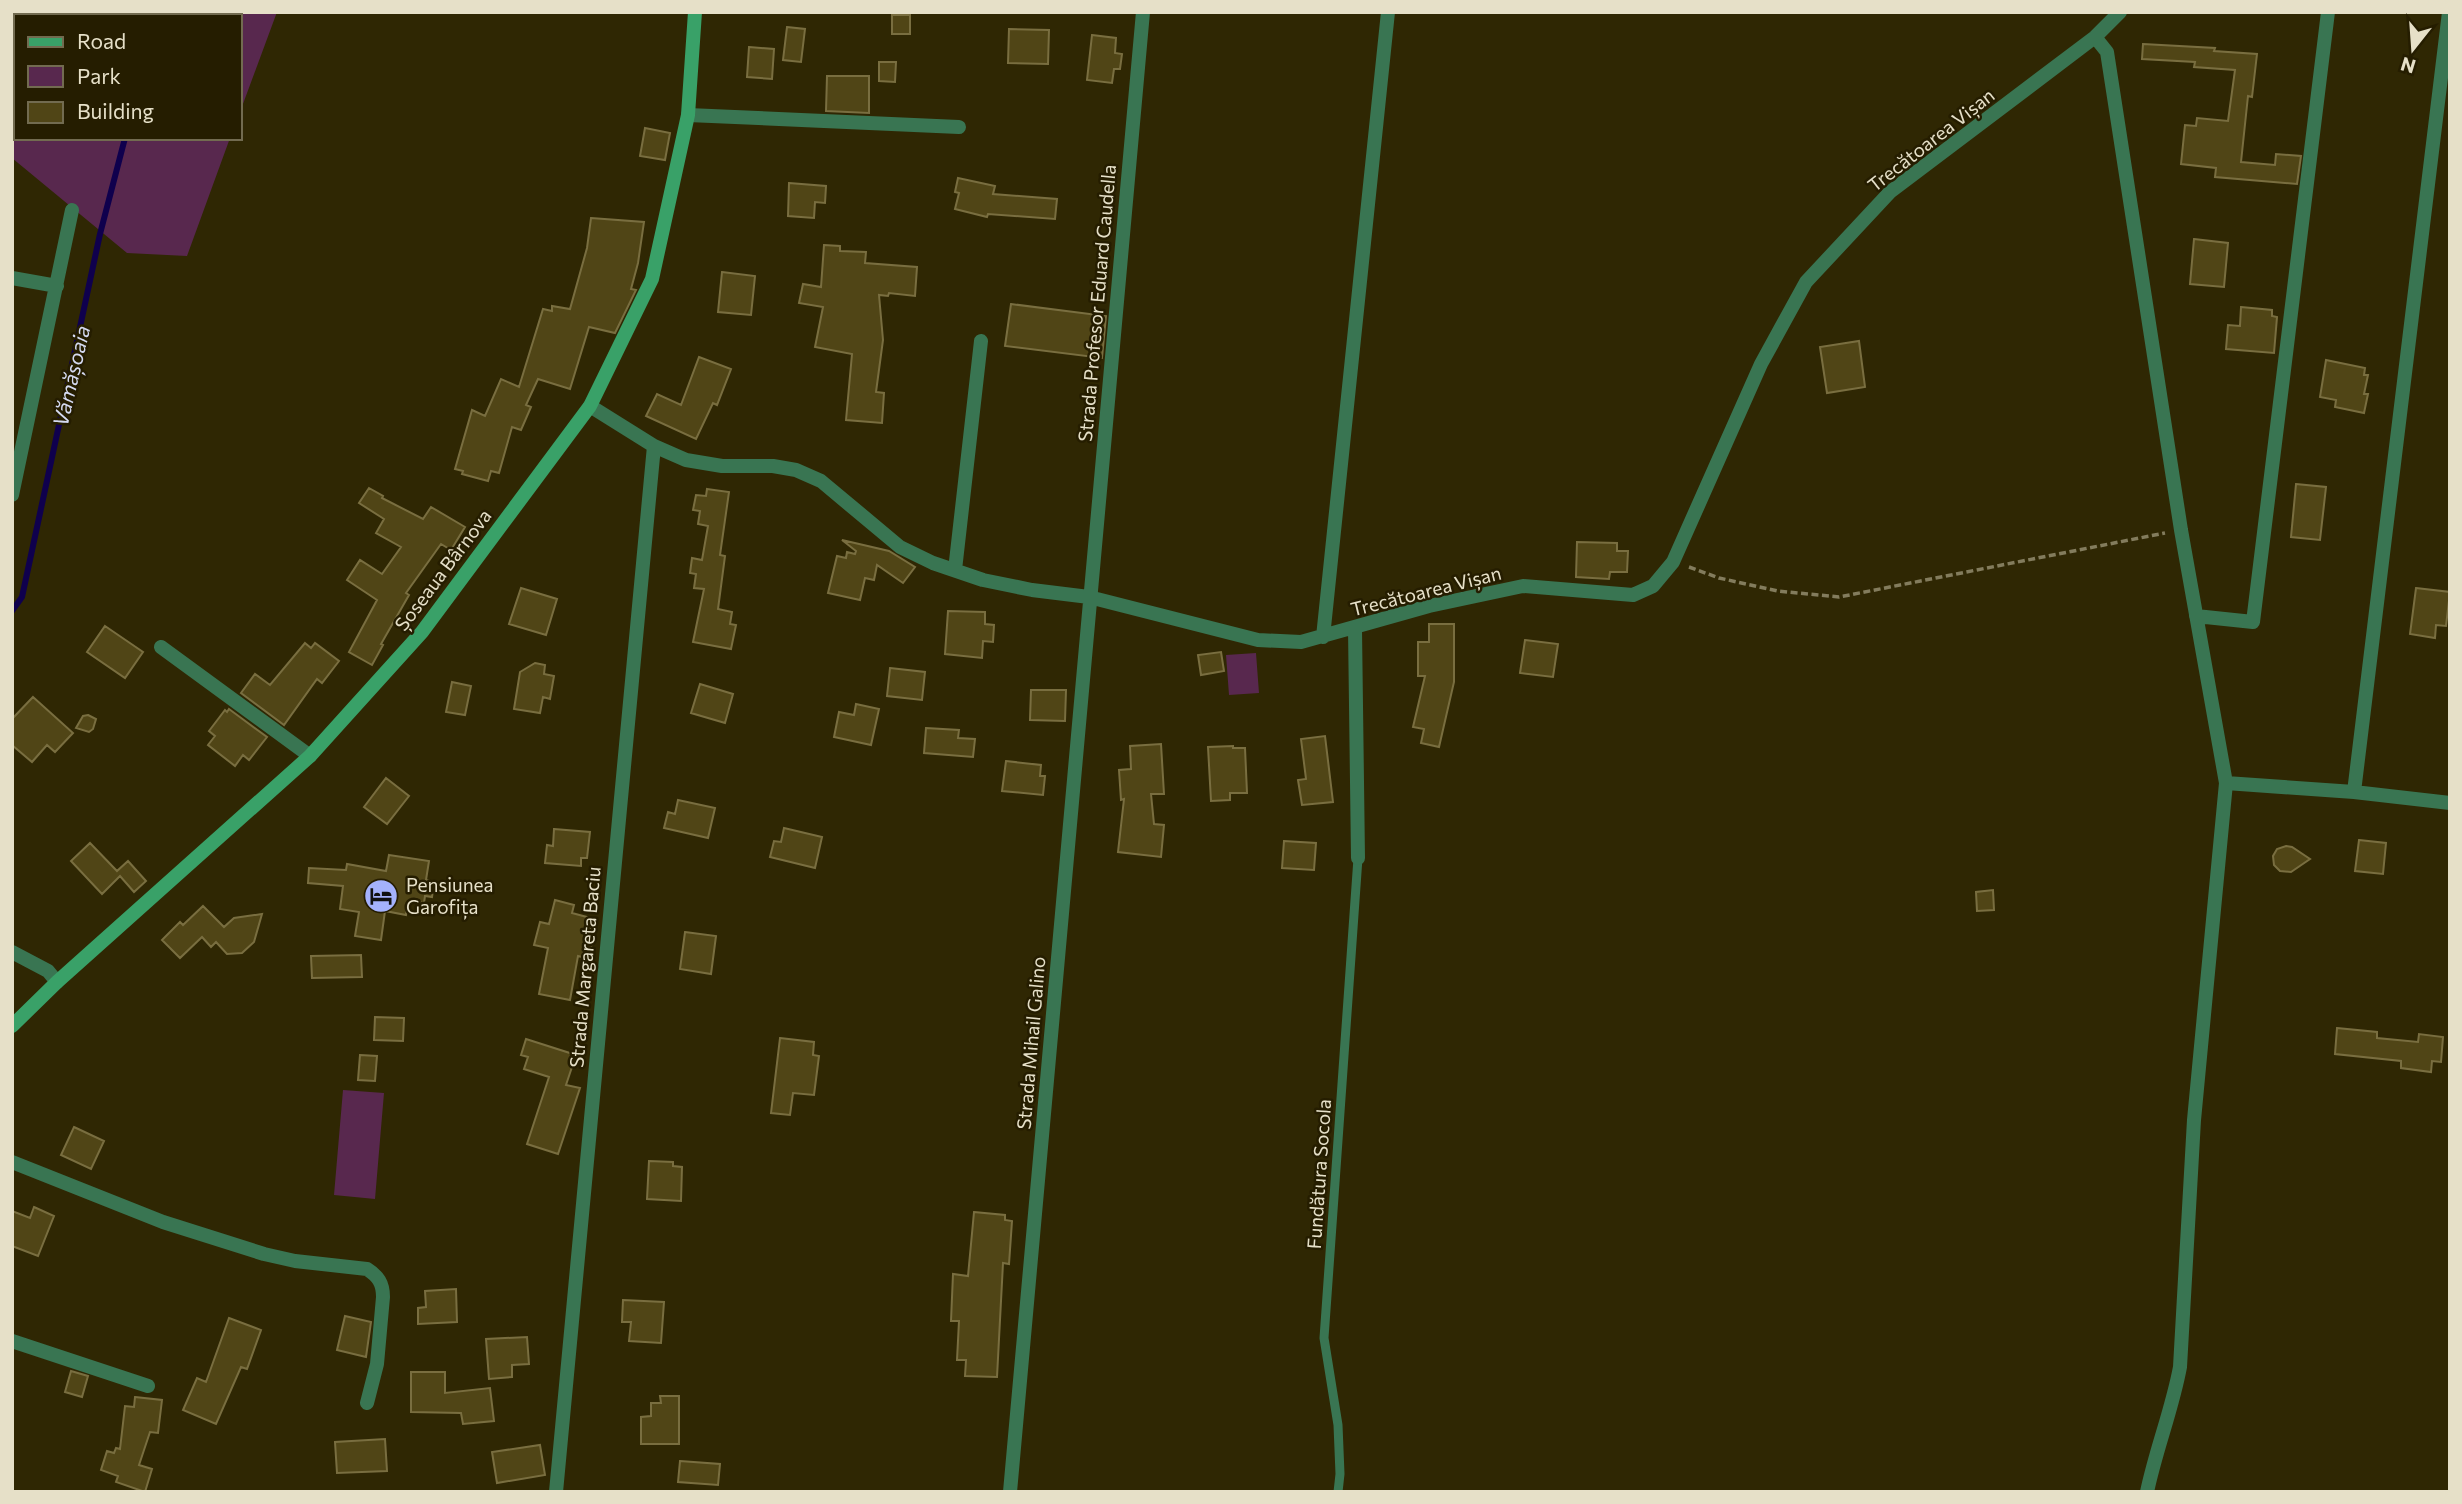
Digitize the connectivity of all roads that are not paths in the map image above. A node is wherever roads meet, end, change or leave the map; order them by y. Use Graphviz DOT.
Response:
graph roads {
  1 [pos="695,12"];
  2 [pos="1143,12"];
  3 [pos="1388,12"];
  4 [pos="2120,12"];
  5 [pos="2328,12"];
  6 [pos="2449,12"];
  7 [pos="2095,37"];
  8 [pos="688,115"];
  9 [pos="959,127"];
  10 [pos="72,210"];
  11 [pos="12,278"];
  12 [pos="57,286"];
  13 [pos="981,341"];
  14 [pos="590,406"];
  15 [pos="654,446"];
  16 [pos="12,495"];
  17 [pos="955,570"];
  18 [pos="1090,597"];
  19 [pos="2196,616"];
  20 [pos="1355,629"];
  21 [pos="1324,637"];
  22 [pos="161,647"];
  23 [pos="310,756"];
  24 [pos="2226,783"];
  25 [pos="2354,792"];
  26 [pos="2450,803"];
  27 [pos="1358,858"];
  28 [pos="12,952"];
  29 [pos="57,982"];
  30 [pos="12,1026"];
  31 [pos="12,1162"];
  32 [pos="12,1341"];
  33 [pos="148,1386"];
  34 [pos="367,1403"];
  35 [pos="555,1492"];
  36 [pos="1010,1492"];
  37 [pos="1338,1492"];
  38 [pos="2147,1492"];
  1 -- 8 [label="main road, Șoseaua Bârnova"];
  2 -- 18 [label="street, Strada Profesor Eduard Caudella"];
  3 -- 21 [label="street"];
  4 -- 7 [label="street, Trecătoarea Vișan"];
  5 -- 19 [label="street"];
  6 -- 25 [label="street"];
  7 -- 19 [label="street"];
  7 -- 20 [label="street, Trecătoarea Vișan"];
  8 -- 9 [label="street"];
  8 -- 14 [label="main road, Șoseaua Bârnova"];
  10 -- 12 [label="street"];
  11 -- 12 [label="street"];
  12 -- 16 [label="street"];
  13 -- 17 [label="street"];
  14 -- 15 [label="street, Trecătoarea Vișan"];
  14 -- 23 [label="main road, Șoseaua Bârnova"];
  15 -- 17 [label="street, Trecătoarea Vișan"];
  15 -- 35 [label="street, Strada Margareta Baciu"];
  17 -- 18 [label="street, Trecătoarea Vișan"];
  18 -- 21 [label="street, Trecătoarea Vișan"];
  18 -- 36 [label="street, Strada Mihail Galino"];
  19 -- 24 [label="street"];
  20 -- 21 [label="street, Trecătoarea Vișan"];
  20 -- 27 [label="street"];
  22 -- 23 [label="street"];
  23 -- 29 [label="main road, Șoseaua Bârnova"];
  24 -- 25 [label="street"];
  24 -- 38 [label="street"];
  25 -- 26 [label="street"];
  27 -- 37 [label="lane, Fundătura Socola"];
  28 -- 29 [label="street"];
  29 -- 30 [label="main road, Șoseaua Bârnova"];
  31 -- 34 [label="street"];
  32 -- 33 [label="street"];
}
